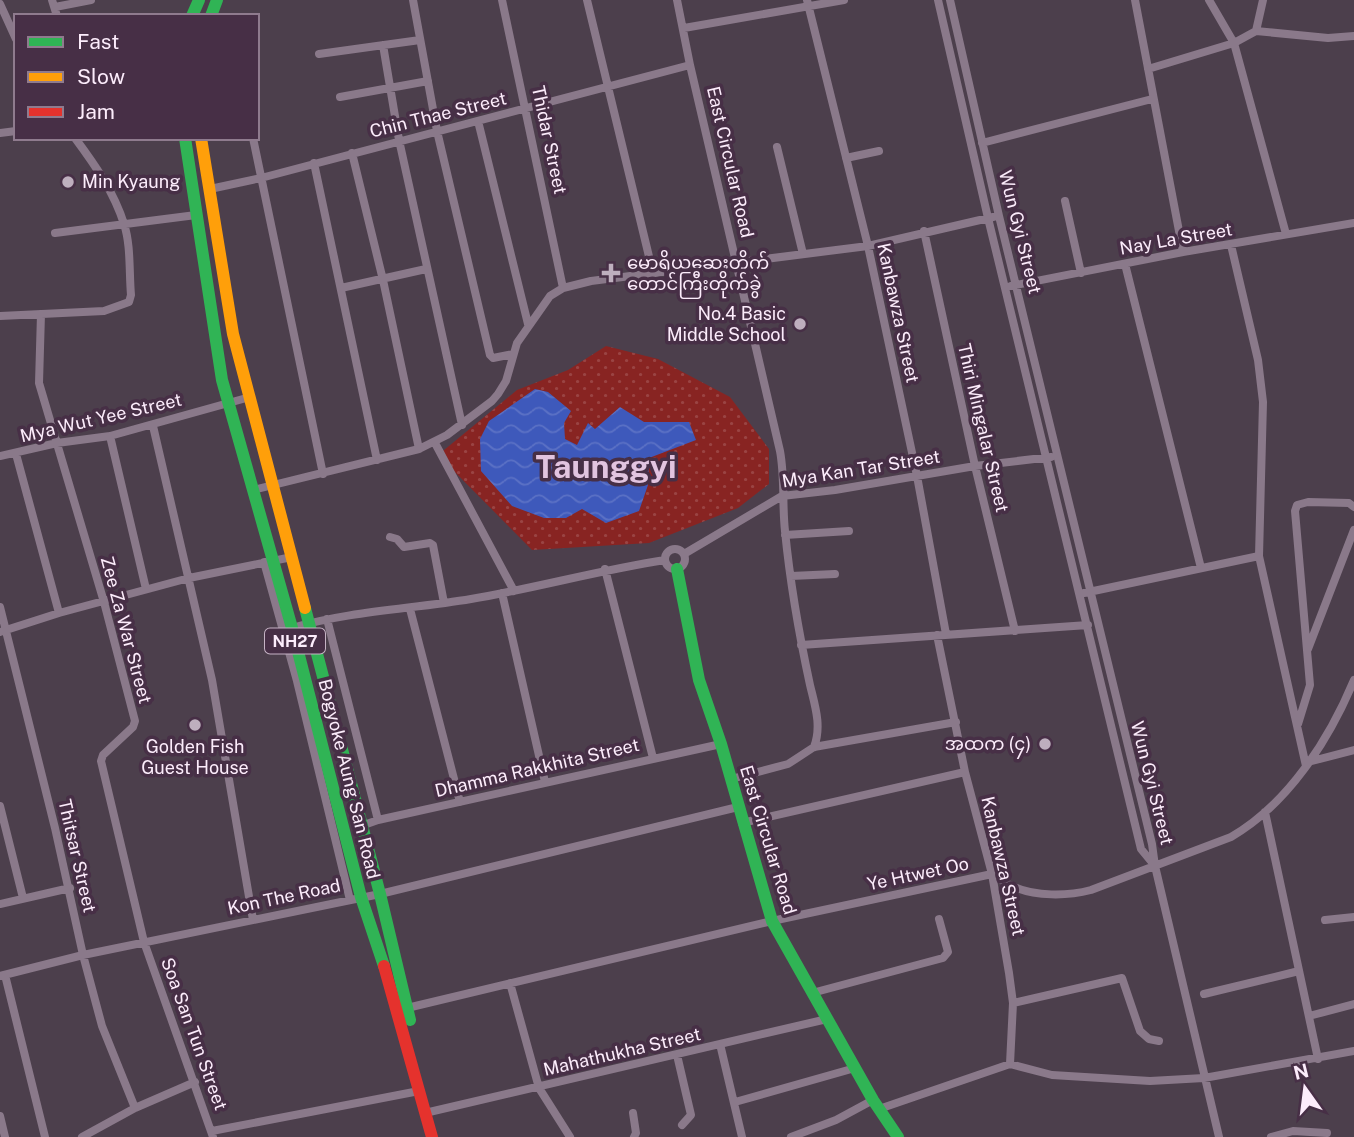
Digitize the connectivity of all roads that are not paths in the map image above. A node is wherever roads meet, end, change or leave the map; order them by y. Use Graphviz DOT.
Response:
graph roads {
  1 [pos="91,0"];
  2 [pos="413,0"];
  3 [pos="502,0"];
  4 [pos="587,0"];
  5 [pos="677,0"];
  6 [pos="844,0"];
  7 [pos="938,0"];
  8 [pos="950,0"];
  9 [pos="1135,0"];
  10 [pos="1209,0"];
  11 [pos="1263,0"];
  12 [pos="808,3"];
  13 [pos="0,4"];
  14 [pos="55,8"];
  15 [pos="684,28"];
  16 [pos="1256,31"];
  17 [pos="14,35"];
  18 [pos="1354,36"];
  19 [pos="420,40"];
  20 [pos="1234,43"];
  21 [pos="383,45"];
  22 [pos="319,54"];
  23 [pos="690,65"];
  24 [pos="1147,69"];
  25 [pos="428,81"];
  26 [pos="390,88"];
  27 [pos="608,88"];
  28 [pos="340,97"];
  29 [pos="1152,99"];
  30 [pos="527,108"];
  31 [pos="478,121"];
  32 [pos="438,131"];
  33 [pos="76,140"];
  34 [pos="185,140"];
  35 [pos="201,140"];
  36 [pos="253,140"];
  37 [pos="399,140"];
  38 [pos="982,143"];
  39 [pos="777,147"];
  40 [pos="879,151"];
  41 [pos="352,153"];
  42 [pos="846,158"];
  43 [pos="314,163"];
  44 [pos="261,178"];
  45 [pos="208,189"];
  46 [pos="193,190"];
  47 [pos="1065,201"];
  48 [pos="196,215"];
  49 [pos="999,216"];
  50 [pos="988,218"];
  51 [pos="1354,223"];
  52 [pos="125,226"];
  53 [pos="924,231"];
  54 [pos="55,233"];
  55 [pos="1286,234"];
  56 [pos="1231,245"];
  57 [pos="868,246"];
  58 [pos="1183,252"];
  59 [pos="803,254"];
  60 [pos="736,262"];
  61 [pos="1125,264"];
  62 [pos="426,269"];
  63 [pos="1081,273"];
  64 [pos="653,274"];
  65 [pos="383,280"];
  66 [pos="1016,285"];
  67 [pos="341,288"];
  68 [pos="563,288"];
  69 [pos="1005,288"];
  70 [pos="41,314"];
  71 [pos="0,316"];
  72 [pos="528,324"];
  73 [pos="513,354"];
  74 [pos="250,397"];
  75 [pos="228,403"];
  76 [pos="462,425"];
  77 [pos="153,426"];
  78 [pos="110,436"];
  79 [pos="57,443"];
  80 [pos="435,443"];
  81 [pos="419,449"];
  82 [pos="16,454"];
  83 [pos="0,456"];
  84 [pos="1057,456"];
  85 [pos="1045,458"];
  86 [pos="377,460"];
  87 [pos="975,466"];
  88 [pos="323,474"];
  89 [pos="917,476"];
  90 [pos="272,485"];
  91 [pos="253,490"];
  92 [pos="782,496"];
  93 [pos="1354,507"];
  94 [pos="1354,530"];
  95 [pos="849,531"];
  96 [pos="785,535"];
  97 [pos="390,537"];
  98 [pos="684,554"];
  99 [pos="1259,556"];
  100 [pos="292,557"];
  101 [pos="665,559"];
  102 [pos="269,561"];
  103 [pos="1201,568"];
  104 [pos="605,569"];
  105 [pos="677,569"];
  106 [pos="835,573"];
  107 [pos="792,576"];
  108 [pos="189,578"];
  109 [pos="146,589"];
  110 [pos="514,591"];
  111 [pos="1089,592"];
  112 [pos="502,593"];
  113 [pos="1078,595"];
  114 [pos="104,602"];
  115 [pos="444,603"];
  116 [pos="0,607"];
  117 [pos="410,609"];
  118 [pos="59,613"];
  119 [pos="327,619"];
  120 [pos="309,623"];
  121 [pos="1097,624"];
  122 [pos="1085,625"];
  123 [pos="292,628"];
  124 [pos="1015,631"];
  125 [pos="3,632"];
  126 [pos="942,635"];
  127 [pos="801,645"];
  128 [pos="1307,652"];
  129 [pos="1354,680"];
  130 [pos="956,722"];
  131 [pos="1297,727"];
  132 [pos="721,744"];
  133 [pos="814,747"];
  134 [pos="1354,750"];
  135 [pos="653,758"];
  136 [pos="1307,764"];
  137 [pos="965,772"];
  138 [pos="731,779"];
  139 [pos="545,782"];
  140 [pos="460,802"];
  141 [pos="0,806"];
  142 [pos="738,807"];
  143 [pos="1265,812"];
  144 [pos="378,820"];
  145 [pos="742,822"];
  146 [pos="361,826"];
  147 [pos="1155,866"];
  148 [pos="992,874"];
  149 [pos="70,888"];
  150 [pos="380,894"];
  151 [pos="23,898"];
  152 [pos="356,898"];
  153 [pos="0,904"];
  154 [pos="1354,917"];
  155 [pos="939,919"];
  156 [pos="253,920"];
  157 [pos="1325,920"];
  158 [pos="772,921"];
  159 [pos="144,942"];
  160 [pos="83,955"];
  161 [pos="1299,971"];
  162 [pos="2,975"];
  163 [pos="510,983"];
  164 [pos="812,993"];
  165 [pos="1204,994"];
  166 [pos="1013,1003"];
  167 [pos="1354,1004"];
  168 [pos="407,1008"];
  169 [pos="1309,1016"];
  170 [pos="827,1019"];
  171 [pos="1159,1041"];
  172 [pos="720,1044"];
  173 [pos="1354,1051"];
  174 [pos="677,1055"];
  175 [pos="1318,1059"];
  176 [pos="1010,1064"];
  177 [pos="855,1068"];
  178 [pos="1205,1078"];
  179 [pos="195,1083"];
  180 [pos="539,1088"];
  181 [pos="419,1091"];
  182 [pos="735,1102"];
  183 [pos="876,1104"];
  184 [pos="135,1108"];
  185 [pos="430,1112"];
  186 [pos="633,1113"];
  187 [pos="0,1116"];
  188 [pos="682,1125"];
  189 [pos="1327,1133"];
  190 [pos="212,1134"];
  191 [pos="5,1137"];
  192 [pos="45,1137"];
  193 [pos="82,1137"];
  194 [pos="432,1137"];
  195 [pos="442,1137"];
  196 [pos="570,1137"];
  197 [pos="634,1137"];
  198 [pos="742,1137"];
  199 [pos="791,1137"];
  200 [pos="898,1137"];
  201 [pos="1219,1137"];
  202 [pos="1271,1137"];
  1 -- 14 [label="street"];
  2 -- 19 [label="street"];
  3 -- 30 [label="street, Thidar Street"];
  4 -- 27 [label="street"];
  5 -- 15 [label="street, East Circular Road"];
  6 -- 12 [label="street"];
  7 -- 50 [label="street, Wun Gyi Street"];
  8 -- 38 [label="street, Wun Gyi Street"];
  9 -- 24 [label="street"];
  10 -- 20 [label="street"];
  11 -- 16 [label="street"];
  12 -- 15 [label="street"];
  12 -- 42 [label="street, Kanbawza Street"];
  13 -- 17 [label="street"];
  15 -- 23 [label="street, East Circular Road"];
  16 -- 18 [label="street"];
  16 -- 20 [label="street"];
  19 -- 21 [label="street"];
  19 -- 25 [label="street"];
  20 -- 24 [label="street"];
  20 -- 55 [label="street"];
  21 -- 22 [label="street"];
  21 -- 26 [label="street"];
  23 -- 27 [label="street, Chin Thae Street"];
  23 -- 60 [label="street, East Circular Road"];
  24 -- 29 [label="street"];
  25 -- 26 [label="street"];
  25 -- 32 [label="street"];
  26 -- 28 [label="street"];
  26 -- 37 [label="street"];
  27 -- 30 [label="street, Chin Thae Street"];
  27 -- 64 [label="street"];
  29 -- 38 [label="street"];
  29 -- 58 [label="street"];
  30 -- 31 [label="street, Chin Thae Street"];
  30 -- 68 [label="street, Thidar Street"];
  31 -- 32 [label="street, Chin Thae Street"];
  31 -- 72 [label="street"];
  32 -- 37 [label="street, Chin Thae Street"];
  32 -- 73 [label="street"];
  33 -- 52 [label="street"];
  34 -- 46 [label="main road, Bogyoke Aung San Road / NH27"];
  35 -- 45 [label="main road, Bogyoke Aung San Road / NH27"];
  36 -- 44 [label="street"];
  37 -- 41 [label="street, Chin Thae Street"];
  37 -- 62 [label="street"];
  38 -- 49 [label="street, Wun Gyi Street"];
  39 -- 59 [label="street"];
  40 -- 42 [label="street"];
  41 -- 43 [label="street, Chin Thae Street"];
  41 -- 65 [label="street"];
  42 -- 57 [label="street, Kanbawza Street"];
  43 -- 44 [label="street, Chin Thae Street"];
  43 -- 67 [label="street"];
  44 -- 45 [label="street, Chin Thae Street"];
  44 -- 88 [label="street"];
  45 -- 46 [label="street, Chin Thae Street"];
  45 -- 74 [label="main road, Bogyoke Aung San Road / NH27"];
  46 -- 48 [label="main road, Bogyoke Aung San Road / NH27"];
  47 -- 63 [label="street"];
  48 -- 52 [label="street"];
  48 -- 75 [label="main road, Bogyoke Aung San Road / NH27"];
  49 -- 50 [label="street"];
  49 -- 66 [label="street, Wun Gyi Street"];
  50 -- 53 [label="street"];
  50 -- 69 [label="street, Wun Gyi Street"];
  51 -- 55 [label="street, Nay La Street"];
  52 -- 54 [label="street"];
  52 -- 70 [label="street"];
  53 -- 57 [label="street"];
  53 -- 87 [label="street, Thiri Mingalar Street"];
  55 -- 56 [label="street, Nay La Street"];
  56 -- 58 [label="street, Nay La Street"];
  56 -- 99 [label="street"];
  57 -- 59 [label="street"];
  57 -- 89 [label="street, Kanbawza Street"];
  58 -- 61 [label="street, Nay La Street"];
  59 -- 60 [label="street"];
  60 -- 64 [label="street"];
  60 -- 92 [label="street, East Circular Road"];
  61 -- 63 [label="street, Nay La Street"];
  61 -- 103 [label="street"];
  62 -- 65 [label="street"];
  62 -- 76 [label="street"];
  63 -- 66 [label="street, Nay La Street"];
  64 -- 68 [label="street"];
  65 -- 67 [label="street"];
  65 -- 81 [label="street"];
  66 -- 69 [label="street, Nay La Street"];
  66 -- 84 [label="street, Wun Gyi Street"];
  67 -- 86 [label="street"];
  68 -- 72 [label="street"];
  69 -- 85 [label="street, Wun Gyi Street"];
  70 -- 71 [label="street"];
  70 -- 79 [label="street, Zee Za War Street"];
  72 -- 73 [label="street"];
  73 -- 76 [label="street"];
  74 -- 75 [label="street, Mya Wut Yee Street"];
  74 -- 90 [label="main road, Bogyoke Aung San Road / NH27"];
  75 -- 77 [label="street, Mya Wut Yee Street"];
  75 -- 91 [label="main road, Bogyoke Aung San Road / NH27"];
  76 -- 80 [label="street"];
  77 -- 78 [label="street, Mya Wut Yee Street"];
  77 -- 108 [label="street"];
  78 -- 79 [label="street, Mya Wut Yee Street"];
  78 -- 109 [label="street"];
  79 -- 82 [label="street, Mya Wut Yee Street"];
  79 -- 114 [label="street, Zee Za War Street"];
  80 -- 81 [label="street"];
  80 -- 110 [label="street"];
  81 -- 86 [label="street"];
  82 -- 83 [label="street, Mya Wut Yee Street"];
  82 -- 118 [label="street"];
  84 -- 85 [label="street, Mya Kan Tar Street"];
  84 -- 111 [label="street, Wun Gyi Street"];
  85 -- 87 [label="street, Mya Kan Tar Street"];
  85 -- 113 [label="street, Wun Gyi Street"];
  86 -- 88 [label="street"];
  87 -- 89 [label="street, Mya Kan Tar Street"];
  87 -- 124 [label="street, Thiri Mingalar Street"];
  88 -- 90 [label="street"];
  89 -- 92 [label="street, Mya Kan Tar Street"];
  89 -- 126 [label="street, Kanbawza Street"];
  90 -- 91 [label="street"];
  90 -- 100 [label="main road, Bogyoke Aung San Road / NH27"];
  91 -- 102 [label="main road, Bogyoke Aung San Road / NH27"];
  92 -- 96 [label="street, East Circular Road"];
  92 -- 98 [label="street, Mya Kan Tar Street"];
  93 -- 128 [label="street"];
  94 -- 128 [label="street"];
  95 -- 96 [label="street"];
  96 -- 107 [label="street, East Circular Road"];
  97 -- 115 [label="street"];
  98 -- 101 [label="street, Mya Kan Tar Street"];
  98 -- 105 [label="street"];
  99 -- 103 [label="street"];
  99 -- 131 [label="street"];
  100 -- 102 [label="street"];
  100 -- 120 [label="main road, Bogyoke Aung San Road / NH27"];
  101 -- 104 [label="street, Mya Kan Tar Street"];
  101 -- 105 [label="street"];
  102 -- 108 [label="street"];
  102 -- 123 [label="main road, Bogyoke Aung San Road / NH27"];
  102 -- 152 [label="street"];
  103 -- 111 [label="street"];
  104 -- 110 [label="street, Mya Kan Tar Street"];
  104 -- 135 [label="street"];
  105 -- 132 [label="main road, East Circular Road"];
  106 -- 107 [label="street"];
  107 -- 127 [label="street, East Circular Road"];
  108 -- 109 [label="street"];
  108 -- 156 [label="street"];
  109 -- 114 [label="street"];
  110 -- 112 [label="street, Mya Kan Tar Street"];
  111 -- 113 [label="street"];
  111 -- 121 [label="street, Wun Gyi Street"];
  112 -- 115 [label="street, Mya Kan Tar Street"];
  112 -- 139 [label="street"];
  113 -- 122 [label="street, Wun Gyi Street"];
  114 -- 118 [label="street"];
  114 -- 159 [label="street, Zee Za War Street"];
  115 -- 117 [label="street, Mya Kan Tar Street"];
  116 -- 125 [label="street, Thitsar Street"];
  117 -- 119 [label="street, Mya Kan Tar Street"];
  117 -- 140 [label="street"];
  118 -- 125 [label="street"];
  119 -- 120 [label="street, Mya Kan Tar Street"];
  119 -- 144 [label="street"];
  120 -- 123 [label="street, Mya Kan Tar Street"];
  120 -- 146 [label="main road, Bogyoke Aung San Road / NH27"];
  121 -- 122 [label="street"];
  121 -- 147 [label="street, Wun Gyi Street"];
  122 -- 124 [label="street"];
  122 -- 147 [label="street, Wun Gyi Street"];
  123 -- 152 [label="main road, Bogyoke Aung San Road / NH27"];
  124 -- 126 [label="street"];
  125 -- 149 [label="street, Thitsar Street"];
  126 -- 127 [label="street"];
  126 -- 130 [label="street, Kanbawza Street"];
  127 -- 133 [label="street, East Circular Road"];
  128 -- 131 [label="street"];
  129 -- 136 [label="street, Ye Htwet Oo"];
  130 -- 133 [label="street"];
  130 -- 137 [label="street, Kanbawza Street"];
  131 -- 136 [label="street"];
  132 -- 135 [label="street, Dhamma Rakkhita Street"];
  132 -- 138 [label="main road, East Circular Road"];
  133 -- 138 [label="street"];
  134 -- 136 [label="street"];
  135 -- 139 [label="street, Dhamma Rakkhita Street"];
  136 -- 143 [label="street, Ye Htwet Oo"];
  137 -- 145 [label="street"];
  137 -- 148 [label="street, Kanbawza Street"];
  138 -- 142 [label="main road, East Circular Road"];
  139 -- 140 [label="street, Dhamma Rakkhita Street"];
  140 -- 144 [label="street, Dhamma Rakkhita Street"];
  141 -- 151 [label="street"];
  142 -- 145 [label="main road, East Circular Road"];
  142 -- 150 [label="street, Kon The Road"];
  143 -- 147 [label="street, Ye Htwet Oo"];
  143 -- 161 [label="street"];
  144 -- 146 [label="street, Dhamma Rakkhita Street"];
  145 -- 158 [label="main road, East Circular Road"];
  146 -- 150 [label="main road, Bogyoke Aung San Road / NH27"];
  147 -- 148 [label="street, Ye Htwet Oo"];
  147 -- 178 [label="street"];
  148 -- 158 [label="street, Ye Htwet Oo"];
  148 -- 166 [label="street, Kanbawza Street"];
  149 -- 151 [label="street"];
  149 -- 160 [label="street, Thitsar Street"];
  150 -- 152 [label="street, Kon The Road"];
  150 -- 168 [label="main road, Bogyoke Aung San Road / NH27"];
  151 -- 153 [label="street"];
  152 -- 156 [label="street, Kon The Road"];
  152 -- 181 [label="main road, Bogyoke Aung San Road / NH27"];
  154 -- 157 [label="street"];
  155 -- 164 [label="street"];
  156 -- 159 [label="street, Kon The Road"];
  158 -- 163 [label="street, Ye Htwet Oo"];
  158 -- 164 [label="main road, East Circular Road"];
  159 -- 160 [label="street, Kon The Road"];
  159 -- 179 [label="street, Soa San Tun Street"];
  160 -- 162 [label="street, Kon The Road"];
  160 -- 184 [label="street, Thitsar Street"];
  161 -- 165 [label="street"];
  161 -- 169 [label="street"];
  162 -- 192 [label="street"];
  163 -- 168 [label="street, Ye Htwet Oo"];
  163 -- 180 [label="street"];
  164 -- 170 [label="main road, East Circular Road"];
  166 -- 171 [label="street"];
  166 -- 176 [label="street, Kanbawza Street"];
  167 -- 169 [label="street"];
  168 -- 185 [label="main road, Bogyoke Aung San Road / NH27"];
  169 -- 175 [label="street"];
  170 -- 172 [label="street, Mahathukha Street"];
  170 -- 177 [label="main road, East Circular Road"];
  172 -- 174 [label="street, Mahathukha Street"];
  172 -- 182 [label="street"];
  173 -- 175 [label="street"];
  174 -- 180 [label="street, Mahathukha Street"];
  174 -- 188 [label="street"];
  175 -- 178 [label="street"];
  176 -- 178 [label="street"];
  176 -- 183 [label="street"];
  177 -- 182 [label="street"];
  177 -- 183 [label="main road, East Circular Road"];
  178 -- 201 [label="street"];
  179 -- 184 [label="street"];
  179 -- 190 [label="street, Soa San Tun Street"];
  180 -- 185 [label="street, Mahathukha Street"];
  180 -- 196 [label="street"];
  181 -- 185 [label="main road, Bogyoke Aung San Road / NH27"];
  181 -- 190 [label="street"];
  182 -- 198 [label="street"];
  183 -- 199 [label="street"];
  183 -- 200 [label="main road, East Circular Road"];
  184 -- 193 [label="street"];
  185 -- 194 [label="main road, Bogyoke Aung San Road / NH27"];
  185 -- 195 [label="main road, Bogyoke Aung San Road / NH27"];
  186 -- 197 [label="street"];
  187 -- 191 [label="street"];
  189 -- 202 [label="street"];
}
